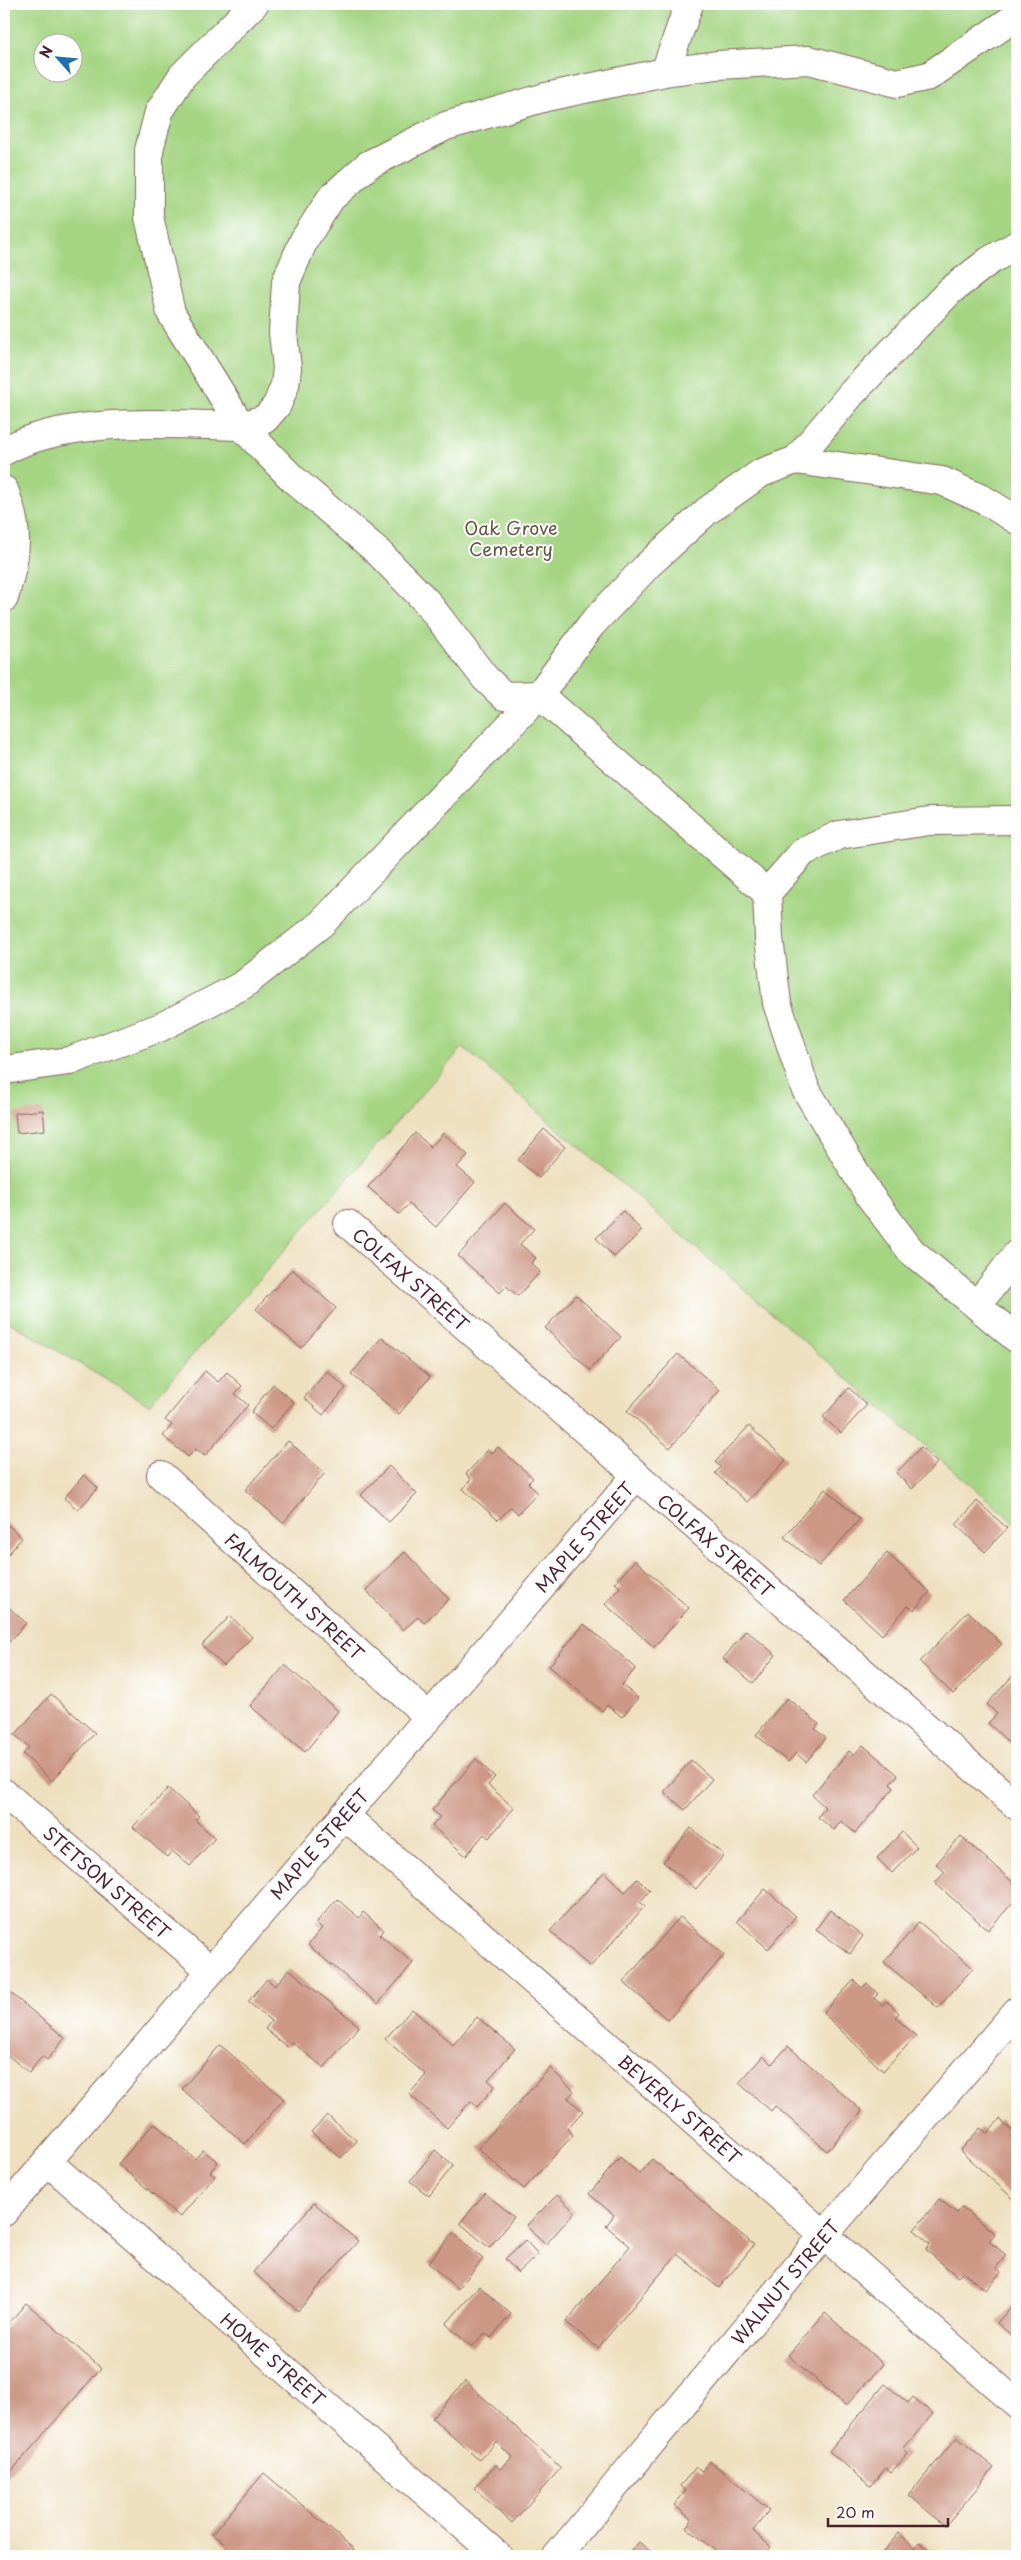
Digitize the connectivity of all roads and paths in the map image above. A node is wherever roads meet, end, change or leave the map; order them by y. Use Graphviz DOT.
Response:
graph roads {
  1 [pos="254,4"];
  2 [pos="688,4"];
  3 [pos="1017,16"];
  4 [pos="666,72"];
  5 [pos="1017,245"];
  6 [pos="240,426"];
  7 [pos="4,451"];
  8 [pos="796,460"];
  9 [pos="4,490"];
  10 [pos="1017,520"];
  11 [pos="4,598"];
  12 [pos="539,695"];
  13 [pos="1016,817"];
  14 [pos="768,893"];
  15 [pos="4,1070"];
  16 [pos="348,1224"];
  17 [pos="1017,1254"];
  18 [pos="977,1305"];
  19 [pos="1017,1339"];
  20 [pos="161,1475"];
  21 [pos="636,1476"];
  22 [pos="429,1717"];
  23 [pos="4,1792"];
  24 [pos="1017,1806"];
  25 [pos="344,1815"];
  26 [pos="211,1971"];
  27 [pos="1017,2011"];
  28 [pos="48,2162"];
  29 [pos="4,2212"];
  30 [pos="824,2235"];
  31 [pos="1017,2404"];
  32 [pos="498,2556"];
  33 [pos="557,2556"];
  1 -- 6 [label="street"];
  2 -- 4 [label="street"];
  3 -- 4 [label="street"];
  4 -- 6 [label="street"];
  5 -- 8 [label="street"];
  6 -- 7 [label="street"];
  6 -- 12 [label="street"];
  8 -- 10 [label="street"];
  8 -- 12 [label="street"];
  9 -- 11 [label="street"];
  12 -- 14 [label="street"];
  12 -- 15 [label="street"];
  13 -- 14 [label="street"];
  14 -- 18 [label="street"];
  16 -- 21 [label="street, COLFAX STREET"];
  17 -- 18 [label="street"];
  18 -- 19 [label="street"];
  20 -- 22 [label="street, FALMOUTH STREET"];
  21 -- 22 [label="street, MAPLE STREET"];
  21 -- 24 [label="street, COLFAX STREET"];
  22 -- 25 [label="street, MAPLE STREET"];
  23 -- 26 [label="street, STETSON STREET"];
  25 -- 26 [label="street, MAPLE STREET"];
  25 -- 30 [label="street, BEVERLY STREET"];
  26 -- 28 [label="street, MAPLE STREET"];
  27 -- 30 [label="street, WALNUT STREET"];
  28 -- 29 [label="street, MAPLE STREET"];
  28 -- 32 [label="street, HOME STREET"];
  30 -- 31 [label="street, BEVERLY STREET"];
  30 -- 33 [label="street, WALNUT STREET"];
}
